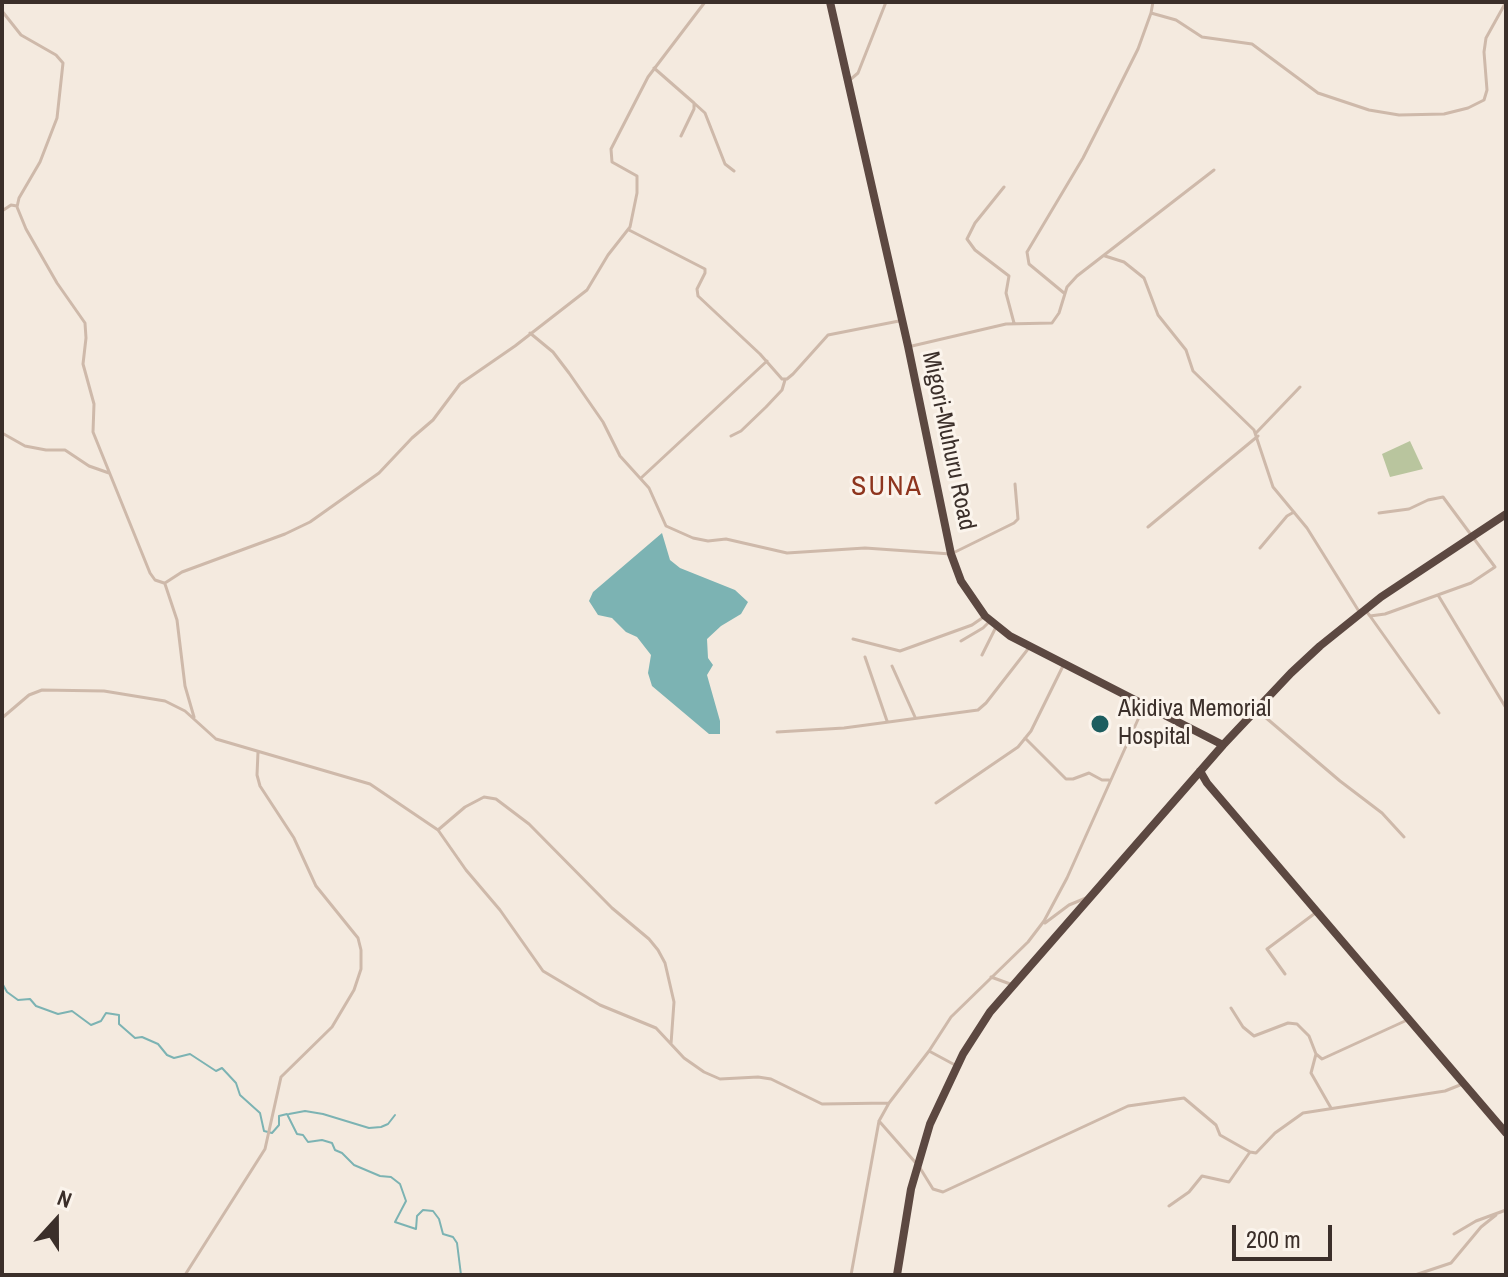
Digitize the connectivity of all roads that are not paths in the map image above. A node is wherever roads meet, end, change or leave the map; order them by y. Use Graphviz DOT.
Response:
graph roads {
  1 [pos="705,2"];
  2 [pos="830,2"];
  3 [pos="886,2"];
  4 [pos="1153,2"];
  5 [pos="1506,2"];
  6 [pos="2,11"];
  7 [pos="1151,13"];
  8 [pos="654,68"];
  9 [pos="847,81"];
  10 [pos="694,103"];
  11 [pos="681,136"];
  12 [pos="1214,170"];
  13 [pos="734,171"];
  14 [pos="1004,187"];
  15 [pos="17,206"];
  16 [pos="2,211"];
  17 [pos="629,230"];
  18 [pos="1105,256"];
  19 [pos="1064,293"];
  20 [pos="901,320"];
  21 [pos="1014,323"];
  22 [pos="530,333"];
  23 [pos="908,346"];
  24 [pos="767,361"];
  25 [pos="785,379"];
  26 [pos="1300,387"];
  27 [pos="2,433"];
  28 [pos="1257,434"];
  29 [pos="731,436"];
  30 [pos="109,473"];
  31 [pos="641,478"];
  32 [pos="1015,484"];
  33 [pos="1294,512"];
  34 [pos="1379,513"];
  35 [pos="1506,514"];
  36 [pos="1148,527"];
  37 [pos="1473,535"];
  38 [pos="1260,548"];
  39 [pos="951,554"];
  40 [pos="165,583"];
  41 [pos="1438,595"];
  42 [pos="1365,612"];
  43 [pos="991,621"];
  44 [pos="853,639"];
  45 [pos="961,641"];
  46 [pos="1031,646"];
  47 [pos="982,655"];
  48 [pos="865,657"];
  49 [pos="1065,663"];
  50 [pos="892,666"];
  51 [pos="1145,703"];
  52 [pos="1506,708"];
  53 [pos="1255,709"];
  54 [pos="1439,713"];
  55 [pos="915,717"];
  56 [pos="2,718"];
  57 [pos="196,720"];
  58 [pos="887,721"];
  59 [pos="777,732"];
  60 [pos="1025,738"];
  61 [pos="1223,745"];
  62 [pos="258,752"];
  63 [pos="1198,773"];
  64 [pos="1110,779"];
  65 [pos="1102,780"];
  66 [pos="1107,787"];
  67 [pos="936,803"];
  68 [pos="438,830"];
  69 [pos="1404,837"];
  70 [pos="1089,897"];
  71 [pos="1317,911"];
  72 [pos="1042,926"];
  73 [pos="1285,974"];
  74 [pos="991,977"];
  75 [pos="1013,985"];
  76 [pos="1231,1008"];
  77 [pos="1409,1019"];
  78 [pos="671,1044"];
  79 [pos="929,1051"];
  80 [pos="1316,1054"];
  81 [pos="1322,1059"];
  82 [pos="1314,1063"];
  83 [pos="957,1066"];
  84 [pos="1463,1082"];
  85 [pos="889,1103"];
  86 [pos="1332,1109"];
  87 [pos="879,1121"];
  88 [pos="1506,1133"];
  89 [pos="1250,1152"];
  90 [pos="917,1163"];
  91 [pos="1169,1206"];
  92 [pos="1506,1210"];
  93 [pos="1496,1215"];
  94 [pos="1454,1234"];
  95 [pos="185,1275"];
  96 [pos="851,1275"];
  97 [pos="897,1275"];
  98 [pos="1415,1275"];
  1 -- 8 [label="street"];
  2 -- 9 [label="highway, Migori-Muhuru Road"];
  3 -- 9 [label="street"];
  4 -- 7 [label="street"];
  5 -- 7 [label="street"];
  6 -- 15 [label="street"];
  7 -- 19 [label="street"];
  8 -- 10 [label="street"];
  8 -- 17 [label="street"];
  9 -- 20 [label="highway, Migori-Muhuru Road"];
  10 -- 11 [label="street"];
  10 -- 13 [label="street"];
  12 -- 18 [label="street"];
  14 -- 21 [label="street"];
  15 -- 16 [label="street"];
  15 -- 30 [label="street"];
  17 -- 22 [label="street"];
  17 -- 24 [label="street"];
  18 -- 19 [label="street"];
  18 -- 28 [label="street"];
  19 -- 21 [label="street"];
  20 -- 23 [label="highway, Migori-Muhuru Road"];
  20 -- 25 [label="street"];
  21 -- 23 [label="street"];
  22 -- 31 [label="street"];
  22 -- 40 [label="street"];
  23 -- 39 [label="highway, Migori-Muhuru Road"];
  24 -- 25 [label="street"];
  24 -- 31 [label="street"];
  25 -- 29 [label="street"];
  26 -- 28 [label="street"];
  27 -- 30 [label="street"];
  28 -- 33 [label="street"];
  28 -- 36 [label="street"];
  30 -- 40 [label="street"];
  31 -- 39 [label="street"];
  32 -- 39 [label="street"];
  33 -- 38 [label="street"];
  33 -- 42 [label="street"];
  34 -- 37 [label="street"];
  35 -- 37 [label="highway"];
  37 -- 41 [label="street"];
  37 -- 42 [label="highway"];
  39 -- 43 [label="highway, Migori-Muhuru Road"];
  40 -- 57 [label="street"];
  41 -- 42 [label="street"];
  41 -- 52 [label="street"];
  42 -- 53 [label="highway"];
  42 -- 54 [label="street"];
  43 -- 44 [label="street"];
  43 -- 45 [label="street"];
  43 -- 46 [label="highway, Migori-Muhuru Road"];
  43 -- 47 [label="street"];
  46 -- 49 [label="highway, Migori-Muhuru Road"];
  46 -- 55 [label="street"];
  48 -- 58 [label="street"];
  49 -- 51 [label="highway, Migori-Muhuru Road"];
  49 -- 60 [label="street"];
  50 -- 55 [label="street"];
  51 -- 61 [label="highway, Migori-Muhuru Road"];
  51 -- 64 [label="street"];
  53 -- 61 [label="highway"];
  53 -- 69 [label="street"];
  55 -- 58 [label="street"];
  56 -- 57 [label="street"];
  57 -- 62 [label="street"];
  58 -- 59 [label="street"];
  60 -- 65 [label="street"];
  60 -- 67 [label="street"];
  61 -- 63 [label="highway"];
  62 -- 68 [label="street"];
  62 -- 95 [label="street"];
  63 -- 70 [label="highway"];
  63 -- 71 [label="highway"];
  64 -- 65 [label="street"];
  64 -- 66 [label="street"];
  65 -- 66 [label="street"];
  66 -- 72 [label="street"];
  68 -- 78 [label="street"];
  68 -- 78 [label="street"];
  70 -- 72 [label="street"];
  70 -- 75 [label="highway"];
  71 -- 73 [label="street"];
  71 -- 77 [label="highway"];
  72 -- 74 [label="street"];
  74 -- 75 [label="street"];
  74 -- 79 [label="street"];
  75 -- 83 [label="highway"];
  76 -- 80 [label="street"];
  77 -- 81 [label="street"];
  77 -- 84 [label="highway"];
  78 -- 85 [label="street"];
  79 -- 83 [label="street"];
  79 -- 85 [label="street"];
  80 -- 81 [label="street"];
  80 -- 82 [label="street"];
  81 -- 82 [label="street"];
  82 -- 86 [label="street"];
  83 -- 90 [label="highway"];
  84 -- 86 [label="street"];
  84 -- 88 [label="highway"];
  85 -- 87 [label="street"];
  86 -- 89 [label="street"];
  87 -- 90 [label="street"];
  87 -- 96 [label="street"];
  89 -- 90 [label="street"];
  89 -- 91 [label="street"];
  90 -- 97 [label="highway"];
  92 -- 93 [label="street"];
  93 -- 94 [label="street"];
  93 -- 98 [label="street"];
}
